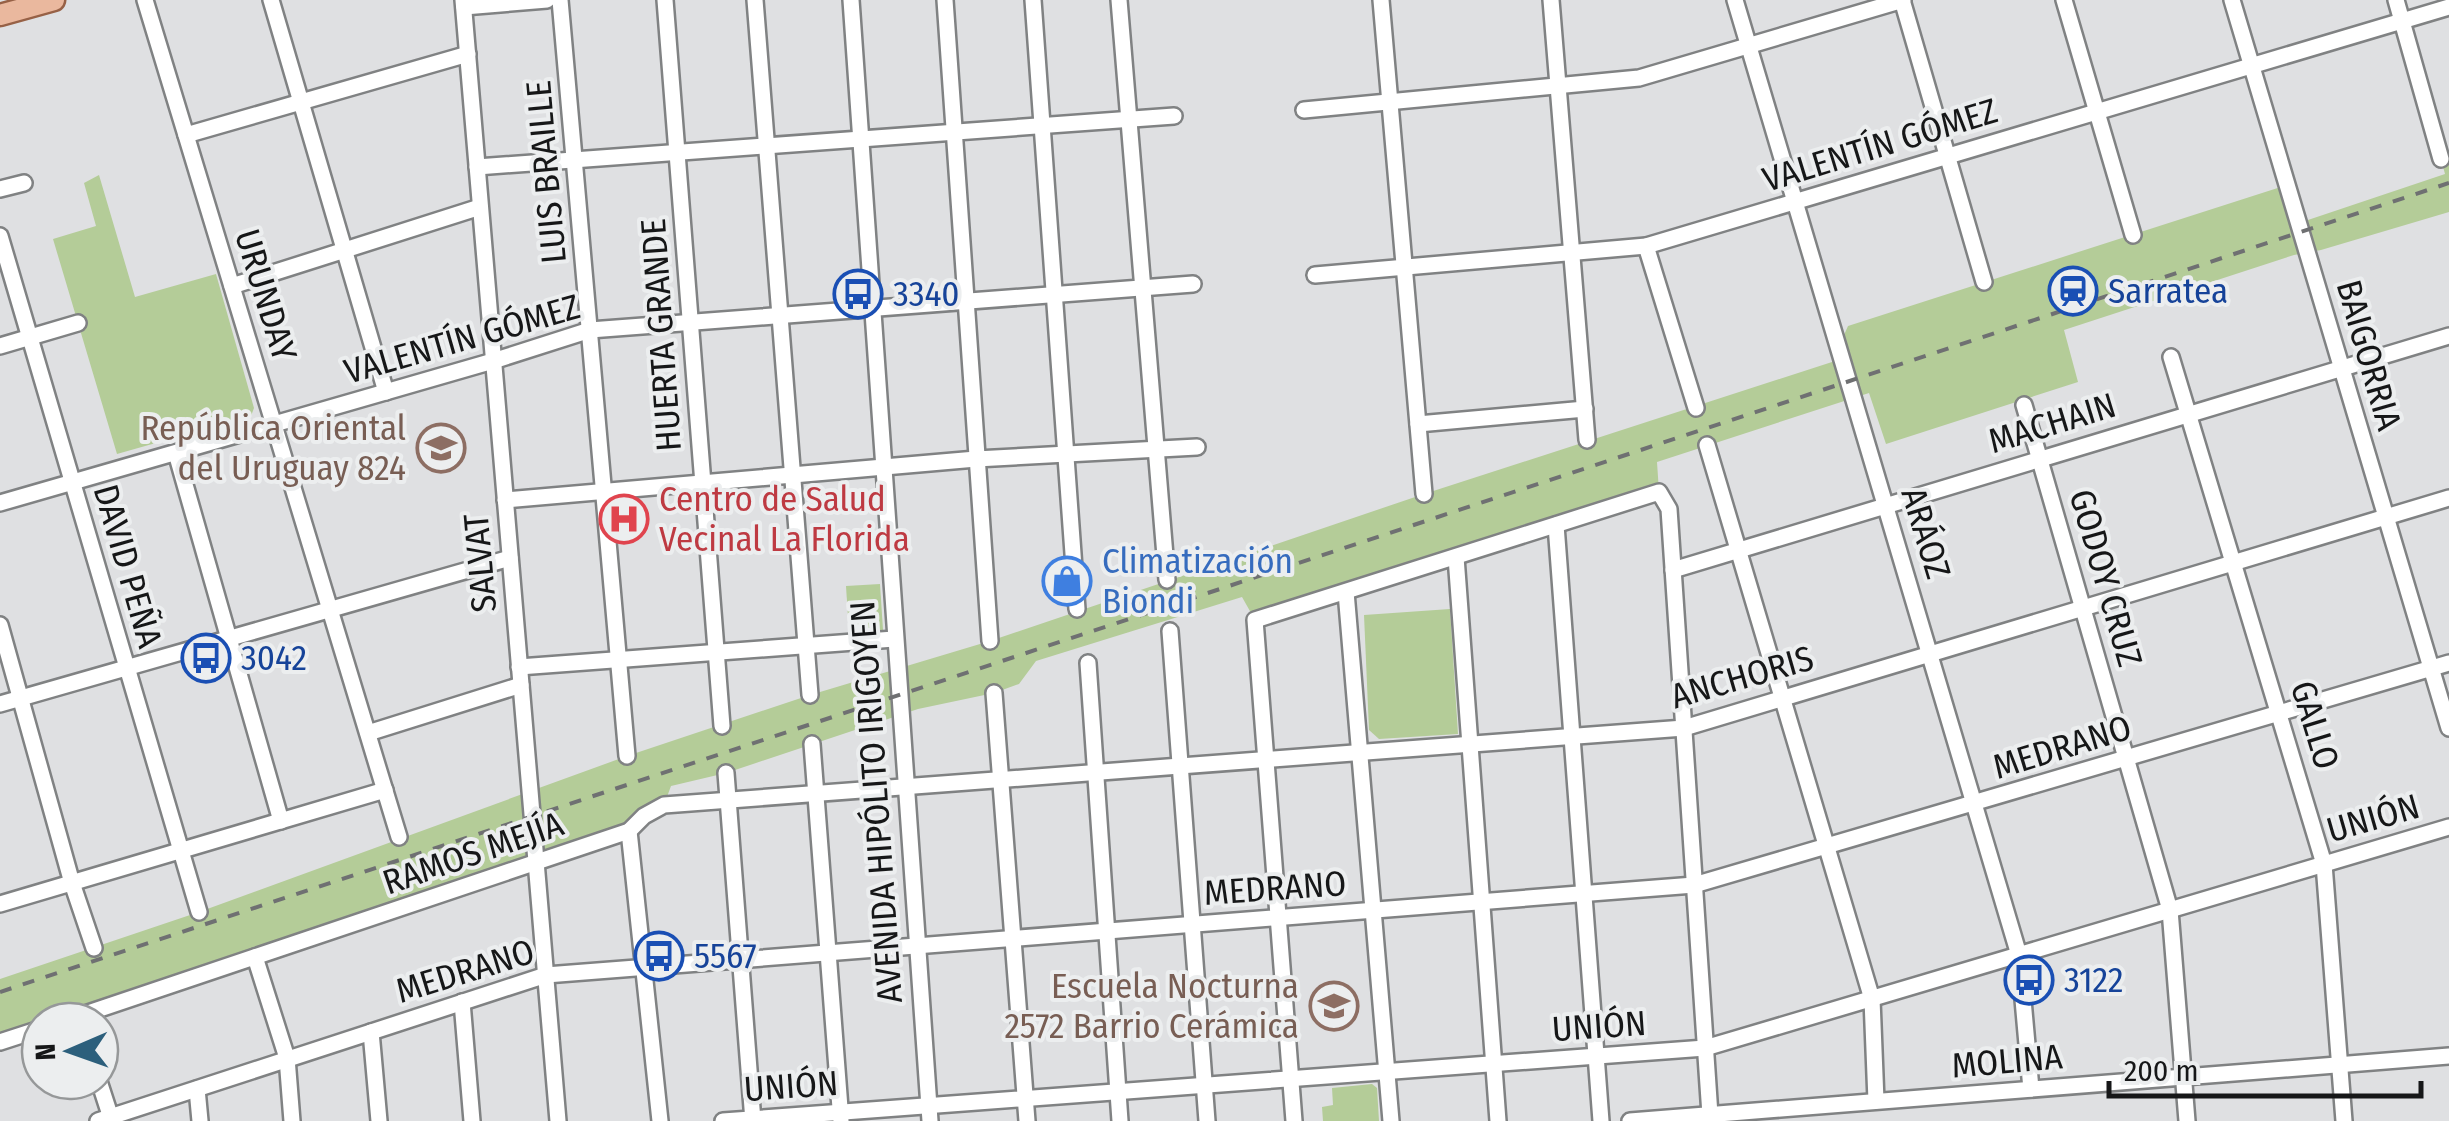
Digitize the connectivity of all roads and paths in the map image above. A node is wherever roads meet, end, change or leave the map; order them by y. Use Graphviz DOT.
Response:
graph roads {
  1 [pos="13,0"];
  2 [pos="54,0"];
  3 [pos="145,0"];
  4 [pos="271,0"];
  5 [pos="547,0"];
  6 [pos="560,0"];
  7 [pos="665,0"];
  8 [pos="755,0"];
  9 [pos="851,0"];
  10 [pos="944,0"];
  11 [pos="1033,0"];
  12 [pos="1119,0"];
  13 [pos="1381,0"];
  14 [pos="1551,0"];
  15 [pos="1735,0"];
  16 [pos="1902,0"];
  17 [pos="2064,0"];
  18 [pos="2232,0"];
  19 [pos="2396,0"];
  20 [pos="464,3"];
  21 [pos="0,4"];
  22 [pos="2449,7"];
  23 [pos="0,16"];
  24 [pos="2402,21"];
  25 [pos="1749,45"];
  26 [pos="468,54"];
  27 [pos="2251,66"];
  28 [pos="1558,87"];
  29 [pos="301,102"];
  30 [pos="1390,102"];
  31 [pos="1304,110"];
  32 [pos="2096,112"];
  33 [pos="1174,116"];
  34 [pos="1129,118"];
  35 [pos="1042,124"];
  36 [pos="954,131"];
  37 [pos="186,135"];
  38 [pos="860,138"];
  39 [pos="766,145"];
  40 [pos="677,152"];
  41 [pos="1948,156"];
  42 [pos="2441,159"];
  43 [pos="575,160"];
  44 [pos="477,167"];
  45 [pos="24,183"];
  46 [pos="0,189"];
  47 [pos="1796,202"];
  48 [pos="480,208"];
  49 [pos="2133,234"];
  50 [pos="0,236"];
  51 [pos="1646,246"];
  52 [pos="344,250"];
  53 [pos="1572,253"];
  54 [pos="1404,267"];
  55 [pos="1315,275"];
  56 [pos="1984,282"];
  57 [pos="1193,284"];
  58 [pos="232,286"];
  59 [pos="1142,288"];
  60 [pos="1054,294"];
  61 [pos="966,301"];
  62 [pos="872,308"];
  63 [pos="780,315"];
  64 [pos="690,322"];
  65 [pos="78,324"];
  66 [pos="590,330"];
  67 [pos="2449,336"];
  68 [pos="30,337"];
  69 [pos="0,346"];
  70 [pos="2171,357"];
  71 [pos="492,362"];
  72 [pos="2342,369"];
  73 [pos="386,392"];
  74 [pos="2024,405"];
  75 [pos="1696,408"];
  76 [pos="1585,409"];
  77 [pos="2189,414"];
  78 [pos="274,424"];
  79 [pos="1418,424"];
  80 [pos="1588,440"];
  81 [pos="1708,445"];
  82 [pos="1197,447"];
  83 [pos="1156,449"];
  84 [pos="176,452"];
  85 [pos="1066,453"];
  86 [pos="2040,458"];
  87 [pos="976,459"];
  88 [pos="884,468"];
  89 [pos="792,475"];
  90 [pos="72,482"];
  91 [pos="703,483"];
  92 [pos="604,492"];
  93 [pos="1424,494"];
  94 [pos="2449,498"];
  95 [pos="505,500"];
  96 [pos="0,503"];
  97 [pos="1886,504"];
  98 [pos="2385,514"];
  99 [pos="1556,525"];
  100 [pos="1739,548"];
  101 [pos="1456,556"];
  102 [pos="510,558"];
  103 [pos="2234,561"];
  104 [pos="1673,570"];
  105 [pos="1166,580"];
  106 [pos="1346,592"];
  107 [pos="2085,606"];
  108 [pos="330,609"];
  109 [pos="1077,610"];
  110 [pos="0,625"];
  111 [pos="1170,631"];
  112 [pos="229,638"];
  113 [pos="894,638"];
  114 [pos="990,641"];
  115 [pos="806,645"];
  116 [pos="716,652"];
  117 [pos="1930,654"];
  118 [pos="618,659"];
  119 [pos="1088,662"];
  120 [pos="2449,663"];
  121 [pos="519,667"];
  122 [pos="126,668"];
  123 [pos="2430,669"];
  124 [pos="521,685"];
  125 [pos="994,693"];
  126 [pos="810,695"];
  127 [pos="20,698"];
  128 [pos="1783,698"];
  129 [pos="0,704"];
  130 [pos="2280,714"];
  131 [pos="722,726"];
  132 [pos="1684,728"];
  133 [pos="2449,728"];
  134 [pos="368,734"];
  135 [pos="1572,738"];
  136 [pos="812,744"];
  137 [pos="1470,745"];
  138 [pos="1359,753"];
  139 [pos="627,756"];
  140 [pos="2127,759"];
  141 [pos="1266,760"];
  142 [pos="1181,767"];
  143 [pos="726,773"];
  144 [pos="1096,773"];
  145 [pos="1000,780"];
  146 [pos="905,787"];
  147 [pos="385,790"];
  148 [pos="816,794"];
  149 [pos="729,800"];
  150 [pos="1974,804"];
  151 [pos="281,821"];
  152 [pos="2449,827"];
  153 [pos="629,831"];
  154 [pos="400,837"];
  155 [pos="1828,848"];
  156 [pos="179,851"];
  157 [pos="536,864"];
  158 [pos="2324,864"];
  159 [pos="72,883"];
  160 [pos="1694,886"];
  161 [pos="1584,894"];
  162 [pos="1481,902"];
  163 [pos="0,904"];
  164 [pos="1373,910"];
  165 [pos="2170,910"];
  166 [pos="199,912"];
  167 [pos="1278,918"];
  168 [pos="1192,924"];
  169 [pos="1107,931"];
  170 [pos="1013,938"];
  171 [pos="917,946"];
  172 [pos="94,948"];
  173 [pos="826,953"];
  174 [pos="2019,955"];
  175 [pos="255,958"];
  176 [pos="741,960"];
  177 [pos="644,968"];
  178 [pos="546,975"];
  179 [pos="1872,999"];
  180 [pos="462,1002"];
  181 [pos="120,1004"];
  182 [pos="371,1032"];
  183 [pos="1705,1048"];
  184 [pos="1596,1056"];
  185 [pos="2449,1056"];
  186 [pos="287,1058"];
  187 [pos="1493,1064"];
  188 [pos="2340,1065"];
  189 [pos="1386,1072"];
  190 [pos="2184,1077"];
  191 [pos="1290,1079"];
  192 [pos="1205,1085"];
  193 [pos="197,1089"];
  194 [pos="2031,1089"];
  195 [pos="1118,1092"];
  196 [pos="1025,1098"];
  197 [pos="1876,1101"];
  198 [pos="929,1113"];
  199 [pos="1710,1115"];
  200 [pos="840,1116"];
  201 [pos="107,1119"];
  202 [pos="752,1119"];
  203 [pos="200,1121"];
  204 [pos="292,1121"];
  205 [pos="378,1121"];
  206 [pos="472,1121"];
  207 [pos="558,1121"];
  208 [pos="660,1121"];
  209 [pos="723,1121"];
  210 [pos="1027,1121"];
  211 [pos="1120,1121"];
  212 [pos="1207,1121"];
  213 [pos="1294,1121"];
  214 [pos="1391,1121"];
  215 [pos="1498,1121"];
  216 [pos="1601,1121"];
  217 [pos="1630,1121"];
  218 [pos="2187,1121"];
  219 [pos="2344,1121"];
  1 -- 21 [label="main road"];
  2 -- 23 [label="main road"];
  3 -- 37 [label="street, URUNDAY"];
  4 -- 29 [label="street"];
  5 -- 20 [label="street"];
  6 -- 43 [label="street, LUIS BRAILLE"];
  7 -- 40 [label="street, HUERTA GRANDE"];
  8 -- 39 [label="street"];
  9 -- 38 [label="street, AVENIDA HIPÓLITO IRIGOYEN"];
  10 -- 36 [label="street"];
  11 -- 35 [label="street"];
  12 -- 34 [label="street"];
  13 -- 30 [label="street"];
  14 -- 28 [label="street"];
  15 -- 25 [label="street, ARÁOZ"];
  16 -- 25 [label="street"];
  16 -- 41 [label="street"];
  17 -- 32 [label="street"];
  18 -- 27 [label="street, BAIGORRIA"];
  19 -- 24 [label="street"];
  20 -- 26 [label="street, SALVAT"];
  22 -- 24 [label="street, VALENTÍN GÓMEZ"];
  24 -- 27 [label="street, VALENTÍN GÓMEZ"];
  24 -- 42 [label="street"];
  25 -- 28 [label="street"];
  25 -- 47 [label="street, ARÁOZ"];
  26 -- 29 [label="street"];
  26 -- 44 [label="street, SALVAT"];
  27 -- 32 [label="street, VALENTÍN GÓMEZ"];
  27 -- 72 [label="street, BAIGORRIA"];
  28 -- 30 [label="street"];
  28 -- 53 [label="street"];
  29 -- 37 [label="street"];
  29 -- 52 [label="street"];
  30 -- 31 [label="street"];
  30 -- 54 [label="street"];
  32 -- 41 [label="street, VALENTÍN GÓMEZ"];
  32 -- 49 [label="street"];
  33 -- 34 [label="street"];
  34 -- 35 [label="street"];
  34 -- 59 [label="street"];
  35 -- 36 [label="street"];
  35 -- 60 [label="street"];
  36 -- 38 [label="street"];
  36 -- 61 [label="street"];
  37 -- 58 [label="street, URUNDAY"];
  38 -- 39 [label="street"];
  38 -- 62 [label="street, AVENIDA HIPÓLITO IRIGOYEN"];
  39 -- 40 [label="street"];
  39 -- 63 [label="street"];
  40 -- 43 [label="street"];
  40 -- 64 [label="street, HUERTA GRANDE"];
  41 -- 47 [label="street, VALENTÍN GÓMEZ"];
  41 -- 56 [label="street"];
  43 -- 44 [label="street"];
  43 -- 66 [label="street, LUIS BRAILLE"];
  44 -- 48 [label="street, SALVAT"];
  45 -- 46 [label="street"];
  47 -- 51 [label="street, VALENTÍN GÓMEZ"];
  47 -- 97 [label="street, ARÁOZ"];
  48 -- 52 [label="street"];
  48 -- 71 [label="street, SALVAT"];
  50 -- 68 [label="street, DAVID PEÑA"];
  51 -- 53 [label="street, VALENTÍN GÓMEZ"];
  51 -- 75 [label="street"];
  52 -- 58 [label="street"];
  52 -- 73 [label="street"];
  53 -- 54 [label="street, VALENTÍN GÓMEZ"];
  53 -- 76 [label="street"];
  54 -- 55 [label="street, VALENTÍN GÓMEZ"];
  54 -- 79 [label="street"];
  57 -- 59 [label="street, VALENTÍN GÓMEZ"];
  58 -- 78 [label="street, URUNDAY"];
  59 -- 60 [label="street, VALENTÍN GÓMEZ"];
  59 -- 83 [label="street"];
  60 -- 61 [label="street, VALENTÍN GÓMEZ"];
  60 -- 85 [label="street"];
  61 -- 62 [label="street, VALENTÍN GÓMEZ"];
  61 -- 87 [label="street"];
  62 -- 63 [label="street, VALENTÍN GÓMEZ"];
  62 -- 88 [label="street, AVENIDA HIPÓLITO IRIGOYEN"];
  63 -- 64 [label="street, VALENTÍN GÓMEZ"];
  63 -- 89 [label="street"];
  64 -- 66 [label="street, VALENTÍN GÓMEZ"];
  64 -- 91 [label="street, HUERTA GRANDE"];
  65 -- 68 [label="street"];
  66 -- 71 [label="street, VALENTÍN GÓMEZ"];
  66 -- 92 [label="street, LUIS BRAILLE"];
  67 -- 72 [label="street, MACHAIN"];
  68 -- 69 [label="street"];
  68 -- 90 [label="street, DAVID PEÑA"];
  70 -- 77 [label="street, GALLO"];
  71 -- 73 [label="street, VALENTÍN GÓMEZ"];
  71 -- 95 [label="street, SALVAT"];
  72 -- 77 [label="street, MACHAIN"];
  72 -- 98 [label="street, BAIGORRIA"];
  73 -- 78 [label="street, VALENTÍN GÓMEZ"];
  74 -- 86 [label="street, GODOY CRUZ"];
  76 -- 79 [label="street"];
  76 -- 80 [label="street"];
  77 -- 86 [label="street, MACHAIN"];
  77 -- 103 [label="street, GALLO"];
  78 -- 84 [label="street, VALENTÍN GÓMEZ"];
  78 -- 108 [label="street, URUNDAY"];
  79 -- 93 [label="street"];
  81 -- 100 [label="street"];
  82 -- 83 [label="street"];
  83 -- 85 [label="street"];
  83 -- 105 [label="street"];
  84 -- 90 [label="street, VALENTÍN GÓMEZ"];
  84 -- 112 [label="street"];
  85 -- 87 [label="street"];
  85 -- 109 [label="street"];
  86 -- 97 [label="street, MACHAIN"];
  86 -- 107 [label="street, GODOY CRUZ"];
  87 -- 88 [label="street"];
  87 -- 114 [label="street"];
  88 -- 89 [label="street"];
  88 -- 113 [label="street, AVENIDA HIPÓLITO IRIGOYEN"];
  89 -- 91 [label="street"];
  89 -- 115 [label="street"];
  90 -- 96 [label="street, VALENTÍN GÓMEZ"];
  90 -- 122 [label="street, DAVID PEÑA"];
  91 -- 92 [label="street"];
  91 -- 116 [label="street, HUERTA GRANDE"];
  92 -- 95 [label="street"];
  92 -- 118 [label="street, LUIS BRAILLE"];
  94 -- 98 [label="street, ANCHORIS"];
  95 -- 102 [label="street, SALVAT"];
  97 -- 100 [label="street, MACHAIN"];
  97 -- 117 [label="street, ARÁOZ"];
  98 -- 103 [label="street, ANCHORIS"];
  98 -- 123 [label="street, BAIGORRIA"];
  99 -- 101 [label="street"];
  99 -- 104 [label="street"];
  99 -- 135 [label="street"];
  100 -- 104 [label="street, MACHAIN"];
  100 -- 128 [label="street"];
  101 -- 106 [label="street"];
  101 -- 137 [label="street"];
  102 -- 108 [label="street"];
  102 -- 121 [label="street, SALVAT"];
  103 -- 107 [label="street, ANCHORIS"];
  103 -- 130 [label="street, GALLO"];
  104 -- 132 [label="street"];
  106 -- 138 [label="street"];
  106 -- 141 [label="street"];
  107 -- 117 [label="street, ANCHORIS"];
  107 -- 140 [label="street, GODOY CRUZ"];
  108 -- 112 [label="street"];
  108 -- 134 [label="street, URUNDAY"];
  110 -- 127 [label="street"];
  111 -- 142 [label="street"];
  112 -- 122 [label="street"];
  112 -- 151 [label="street"];
  113 -- 115 [label="street"];
  113 -- 146 [label="street, AVENIDA HIPÓLITO IRIGOYEN"];
  115 -- 116 [label="street"];
  115 -- 126 [label="street"];
  116 -- 118 [label="street"];
  116 -- 131 [label="street, HUERTA GRANDE"];
  117 -- 128 [label="street, ANCHORIS"];
  117 -- 150 [label="street, ARÁOZ"];
  118 -- 121 [label="street"];
  118 -- 139 [label="street, LUIS BRAILLE"];
  119 -- 144 [label="street"];
  120 -- 123 [label="street, MEDRANO"];
  121 -- 124 [label="street, SALVAT"];
  122 -- 127 [label="street"];
  122 -- 156 [label="street, DAVID PEÑA"];
  123 -- 130 [label="street, MEDRANO"];
  123 -- 133 [label="street, BAIGORRIA"];
  124 -- 134 [label="street"];
  124 -- 157 [label="street, SALVAT"];
  125 -- 145 [label="street"];
  127 -- 129 [label="street"];
  127 -- 159 [label="street"];
  128 -- 132 [label="street, ANCHORIS"];
  128 -- 155 [label="street"];
  130 -- 140 [label="street, MEDRANO"];
  130 -- 158 [label="street, GALLO"];
  132 -- 135 [label="street, ANCHORIS"];
  132 -- 160 [label="street"];
  134 -- 147 [label="street, URUNDAY"];
  135 -- 137 [label="street, ANCHORIS"];
  135 -- 161 [label="street"];
  136 -- 148 [label="street"];
  137 -- 138 [label="street, ANCHORIS"];
  137 -- 162 [label="street"];
  138 -- 141 [label="street, ANCHORIS"];
  138 -- 164 [label="street"];
  140 -- 150 [label="street, MEDRANO"];
  140 -- 165 [label="street, GODOY CRUZ"];
  141 -- 142 [label="street, ANCHORIS"];
  141 -- 167 [label="street"];
  142 -- 144 [label="street, ANCHORIS"];
  142 -- 168 [label="street"];
  143 -- 149 [label="street"];
  144 -- 145 [label="street, ANCHORIS"];
  144 -- 169 [label="street"];
  145 -- 146 [label="street, ANCHORIS"];
  145 -- 170 [label="street"];
  146 -- 148 [label="street, RAMOS MEJÍA"];
  146 -- 171 [label="street, AVENIDA HIPÓLITO IRIGOYEN"];
  147 -- 151 [label="street"];
  147 -- 154 [label="street, URUNDAY"];
  148 -- 149 [label="street, RAMOS MEJÍA"];
  148 -- 173 [label="street"];
  149 -- 153 [label="street, RAMOS MEJÍA"];
  149 -- 176 [label="street"];
  150 -- 155 [label="street, MEDRANO"];
  150 -- 174 [label="street, ARÁOZ"];
  151 -- 156 [label="street"];
  152 -- 158 [label="street, UNIÓN"];
  153 -- 157 [label="street, RAMOS MEJÍA"];
  153 -- 177 [label="street"];
  155 -- 160 [label="street, MEDRANO"];
  155 -- 179 [label="street"];
  156 -- 159 [label="street"];
  156 -- 166 [label="street, DAVID PEÑA"];
  157 -- 175 [label="street, RAMOS MEJÍA"];
  157 -- 178 [label="street, SALVAT"];
  158 -- 165 [label="street, UNIÓN"];
  158 -- 188 [label="street, GALLO"];
  159 -- 163 [label="street"];
  159 -- 172 [label="street"];
  160 -- 161 [label="street, MEDRANO"];
  160 -- 183 [label="street"];
  161 -- 162 [label="street, MEDRANO"];
  161 -- 184 [label="street"];
  162 -- 164 [label="street, MEDRANO"];
  162 -- 187 [label="street"];
  164 -- 167 [label="street, MEDRANO"];
  164 -- 189 [label="street"];
  165 -- 174 [label="street, UNIÓN"];
  165 -- 190 [label="street, GODOY CRUZ"];
  167 -- 168 [label="street, MEDRANO"];
  167 -- 191 [label="street"];
  168 -- 169 [label="street, MEDRANO"];
  168 -- 192 [label="street"];
  169 -- 170 [label="street, MEDRANO"];
  169 -- 195 [label="street"];
  170 -- 171 [label="street, MEDRANO"];
  170 -- 196 [label="street"];
  171 -- 173 [label="street, MEDRANO"];
  171 -- 198 [label="street, AVENIDA HIPÓLITO IRIGOYEN"];
  173 -- 176 [label="street, MEDRANO"];
  173 -- 200 [label="street"];
  174 -- 179 [label="street, UNIÓN"];
  174 -- 194 [label="street, ARÁOZ"];
  175 -- 181 [label="street, RAMOS MEJÍA"];
  175 -- 186 [label="street"];
  176 -- 177 [label="street, MEDRANO"];
  176 -- 202 [label="street"];
  177 -- 178 [label="street, MEDRANO"];
  177 -- 208 [label="street"];
  178 -- 180 [label="street, MEDRANO"];
  178 -- 207 [label="street, SALVAT"];
  179 -- 183 [label="street, UNIÓN"];
  179 -- 197 [label="street"];
  180 -- 182 [label="street, MEDRANO"];
  180 -- 206 [label="street"];
  182 -- 186 [label="street, MEDRANO"];
  182 -- 205 [label="street"];
  183 -- 184 [label="street, UNIÓN"];
  183 -- 199 [label="street"];
  184 -- 187 [label="street, UNIÓN"];
  184 -- 216 [label="street"];
  185 -- 188 [label="street, MOLINA"];
  186 -- 193 [label="street, MEDRANO"];
  186 -- 204 [label="street"];
  187 -- 189 [label="street, UNIÓN"];
  187 -- 215 [label="street"];
  188 -- 190 [label="street, MOLINA"];
  188 -- 219 [label="street, GALLO"];
  189 -- 191 [label="street, UNIÓN"];
  189 -- 214 [label="street"];
  190 -- 194 [label="street, MOLINA"];
  190 -- 218 [label="street, GODOY CRUZ"];
  191 -- 192 [label="street, UNIÓN"];
  191 -- 213 [label="street"];
  192 -- 195 [label="street, UNIÓN"];
  192 -- 212 [label="street"];
  193 -- 201 [label="street, MEDRANO"];
  193 -- 203 [label="street"];
  194 -- 197 [label="street, MOLINA"];
  195 -- 196 [label="street, UNIÓN"];
  195 -- 211 [label="street"];
  196 -- 198 [label="street, UNIÓN"];
  196 -- 210 [label="street"];
  197 -- 199 [label="street, MOLINA"];
  198 -- 200 [label="street, UNIÓN"];
  199 -- 217 [label="street, MOLINA"];
  200 -- 202 [label="street, UNIÓN"];
  202 -- 209 [label="street, UNIÓN"];
}
